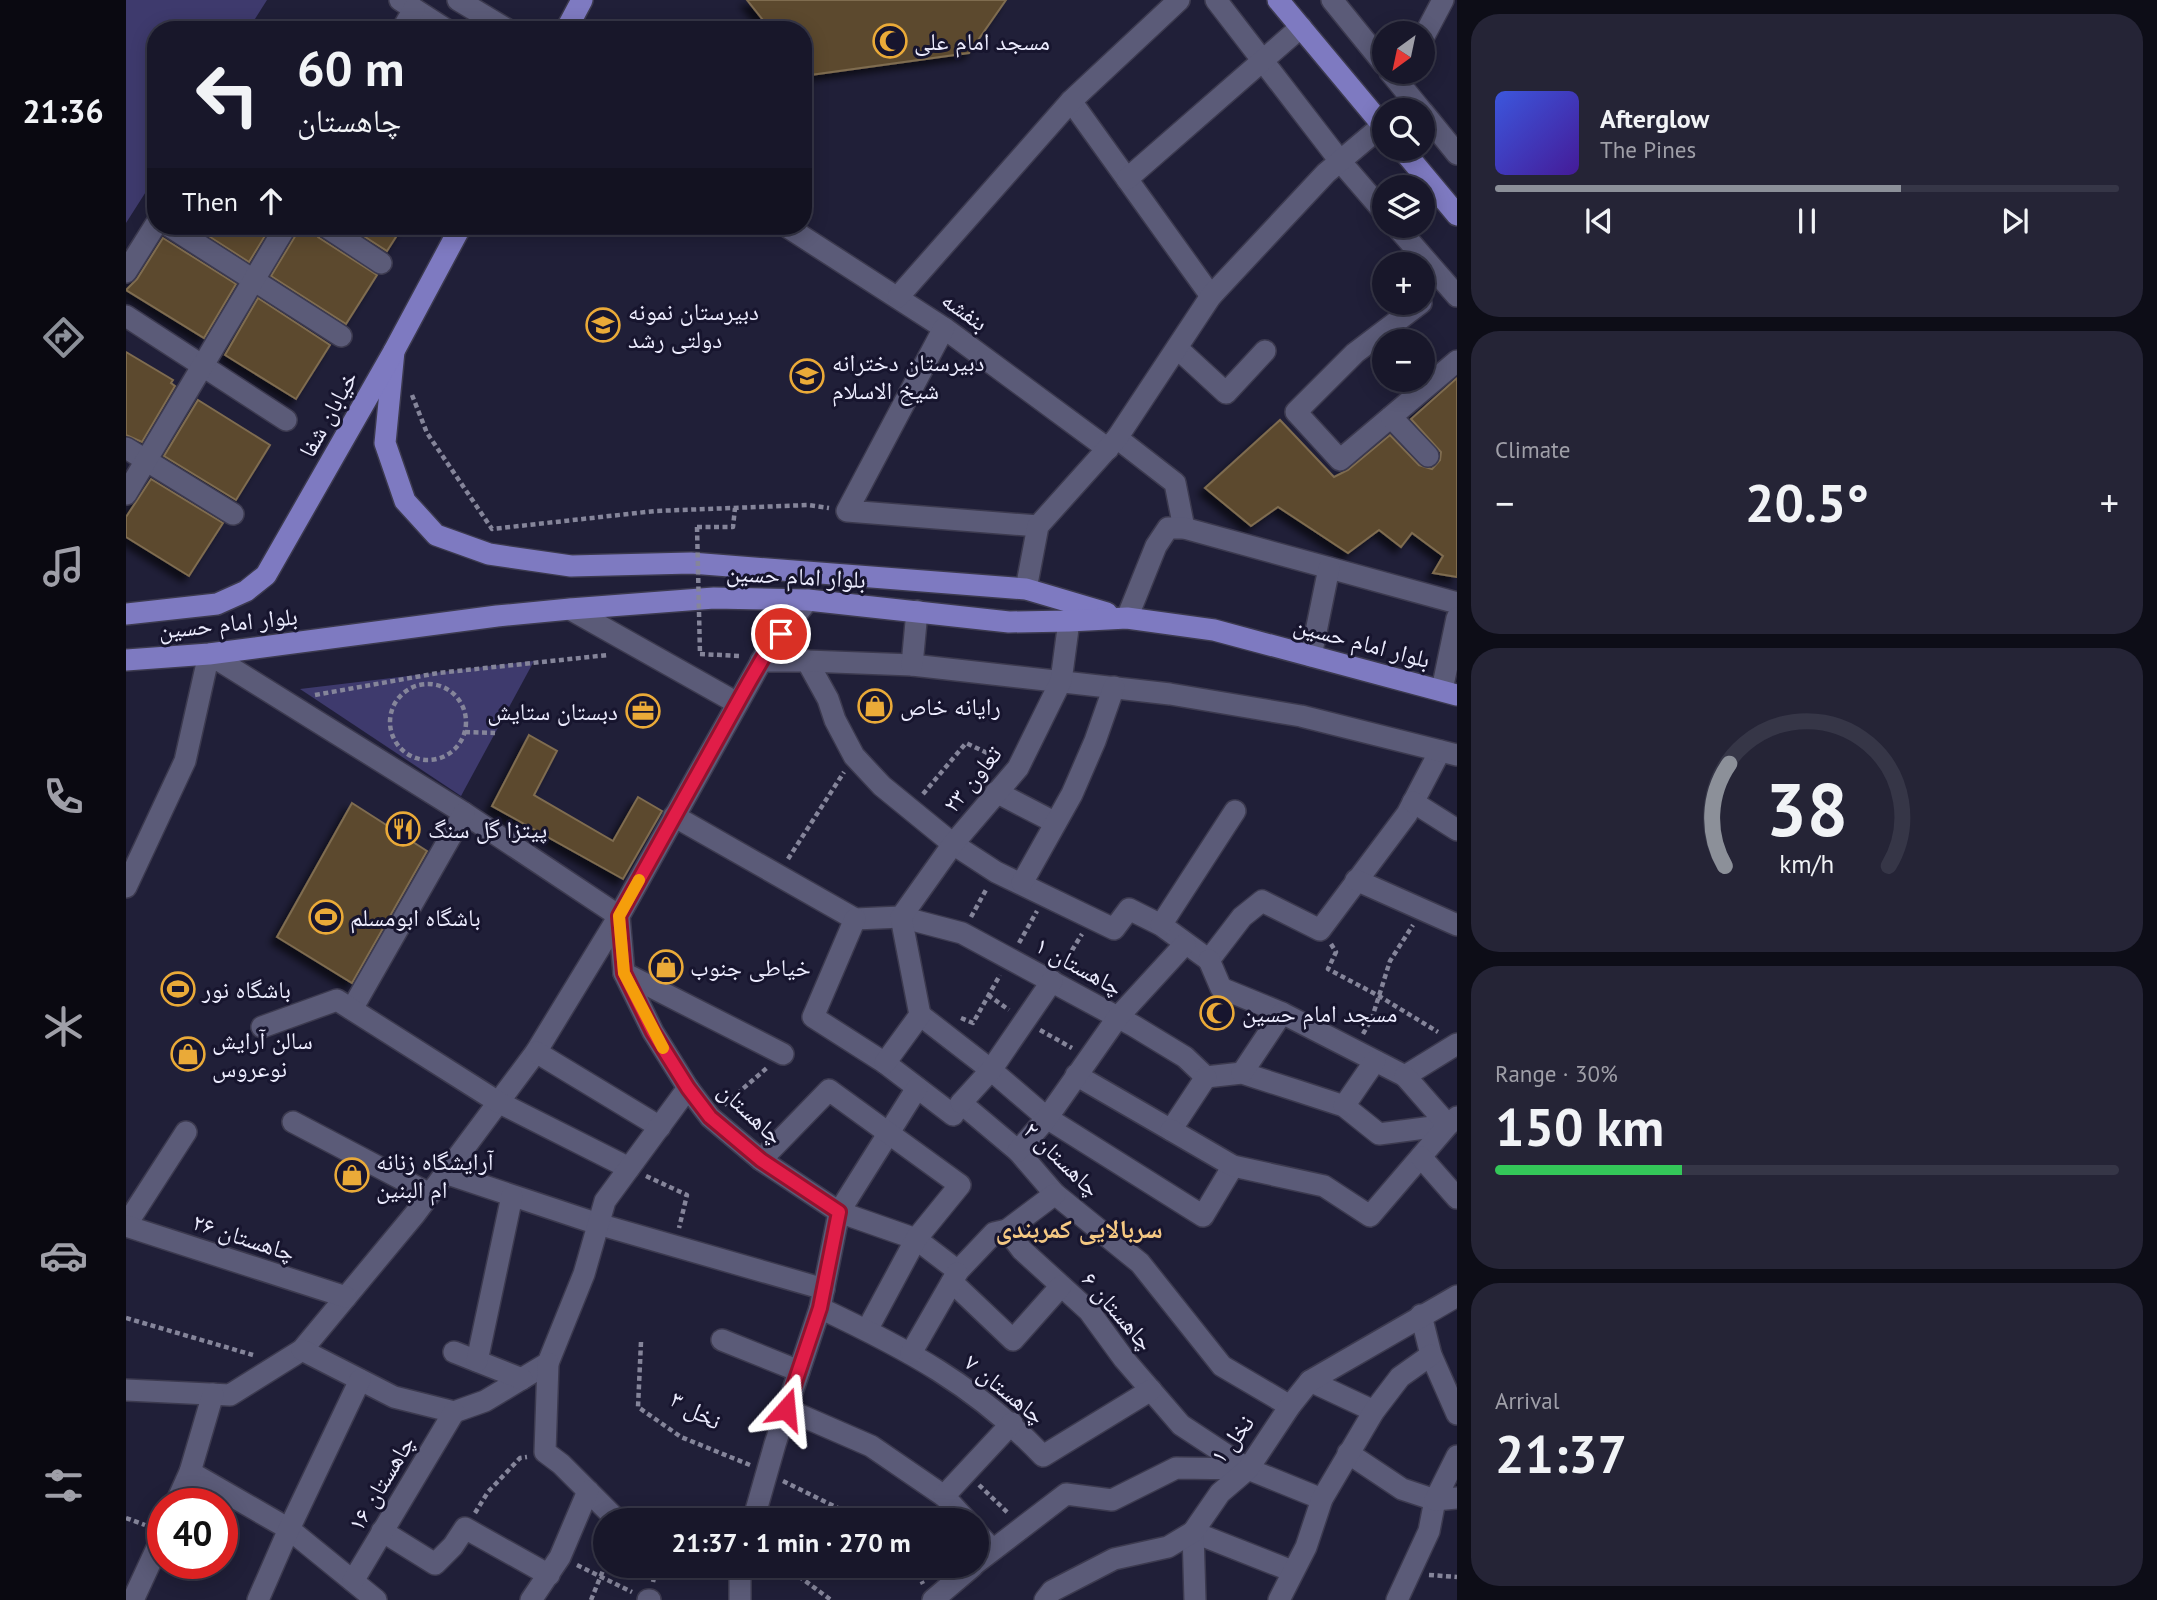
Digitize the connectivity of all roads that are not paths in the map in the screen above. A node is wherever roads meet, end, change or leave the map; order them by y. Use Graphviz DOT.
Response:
graph roads {
  1 [pos="458,0"];
  2 [pos="582,0"];
  3 [pos="1179,0"];
  4 [pos="1216,0"];
  5 [pos="1278,0"];
  6 [pos="1332,0"];
  7 [pos="1443,0"];
  8 [pos="407,4"];
  9 [pos="433,21"];
  10 [pos="493,21"];
  11 [pos="571,21"];
  12 [pos="1432,21"];
  13 [pos="1301,27"];
  14 [pos="1372,48"];
  15 [pos="1263,60"];
  16 [pos="1401,84"];
  17 [pos="1412,98"];
  18 [pos="1071,101"];
  19 [pos="1372,113"];
  20 [pos="1435,127"];
  21 [pos="1372,135"];
  22 [pos="1457,155"];
  23 [pos="1340,161"];
  24 [pos="1412,161"];
  25 [pos="1127,179"];
  26 [pos="1372,198"];
  27 [pos="1457,215"];
  28 [pos="149,235"];
  29 [pos="183,235"];
  30 [pos="281,235"];
  31 [pos="339,235"];
  32 [pos="456,235"];
  33 [pos="800,235"];
  34 [pos="1408,238"];
  35 [pos="381,263"];
  36 [pos="126,272"];
  37 [pos="254,280"];
  38 [pos="1453,285"];
  39 [pos="1435,295"];
  40 [pos="1211,296"];
  41 [pos="898,298"];
  42 [pos="1405,315"];
  43 [pos="126,316"];
  44 [pos="944,328"];
  45 [pos="341,336"];
  46 [pos="1177,348"];
  47 [pos="394,351"];
  48 [pos="1265,351"];
  49 [pos="1457,361"];
  50 [pos="202,366"];
  51 [pos="1391,418"];
  52 [pos="286,420"];
  53 [pos="1112,444"];
  54 [pos="126,448"];
  55 [pos="1428,456"];
  56 [pos="146,460"];
  57 [pos="126,494"];
  58 [pos="233,514"];
  59 [pos="1038,526"];
  60 [pos="1184,528"];
  61 [pos="1329,568"];
  62 [pos="1026,589"];
  63 [pos="808,600"];
  64 [pos="1457,603"];
  65 [pos="217,604"];
  66 [pos="570,609"];
  67 [pos="917,611"];
  68 [pos="126,614"];
  69 [pos="1123,617"];
  70 [pos="1457,618"];
  71 [pos="1069,621"];
  72 [pos="209,654"];
  73 [pos="1311,656"];
  74 [pos="126,660"];
  75 [pos="761,661"];
  76 [pos="807,661"];
  77 [pos="912,665"];
  78 [pos="1061,681"];
  79 [pos="1114,687"];
  80 [pos="1449,693"];
  81 [pos="737,703"];
  82 [pos="1449,753"];
  83 [pos="996,792"];
  84 [pos="1413,802"];
  85 [pos="1235,811"];
  86 [pos="464,813"];
  87 [pos="674,816"];
  88 [pos="1054,822"];
  89 [pos="1457,830"];
  90 [pos="953,844"];
  91 [pos="1356,880"];
  92 [pos="1021,883"];
  93 [pos="126,887"];
  94 [pos="619,916"];
  95 [pos="901,917"];
  96 [pos="855,919"];
  97 [pos="1457,923"];
  98 [pos="1161,925"];
  99 [pos="1185,944"];
  100 [pos="1209,960"];
  101 [pos="624,973"];
  102 [pos="1052,981"];
  103 [pos="352,1009"];
  104 [pos="1282,1013"];
  105 [pos="920,1015"];
  106 [pos="1118,1017"];
  107 [pos="262,1027"];
  108 [pos="1451,1041"];
  109 [pos="537,1052"];
  110 [pos="783,1054"];
  111 [pos="1375,1061"];
  112 [pos="885,1063"];
  113 [pos="991,1070"];
  114 [pos="1242,1073"];
  115 [pos="1076,1074"];
  116 [pos="1405,1076"];
  117 [pos="1206,1077"];
  118 [pos="688,1088"];
  119 [pos="917,1088"];
  120 [pos="498,1102"];
  121 [pos="961,1104"];
  122 [pos="1344,1106"];
  123 [pos="1047,1118"];
  124 [pos="1452,1121"];
  125 [pos="293,1122"];
  126 [pos="660,1127"];
  127 [pos="1171,1130"];
  128 [pos="186,1132"];
  129 [pos="889,1133"];
  130 [pos="1018,1151"];
  131 [pos="1421,1157"];
  132 [pos="761,1160"];
  133 [pos="1233,1166"];
  134 [pos="629,1168"];
  135 [pos="445,1173"];
  136 [pos="430,1194"];
  137 [pos="1055,1194"];
  138 [pos="512,1196"];
  139 [pos="1457,1198"];
  140 [pos="839,1212"];
  141 [pos="598,1224"];
  142 [pos="126,1226"];
  143 [pos="1007,1230"];
  144 [pos="916,1239"];
  145 [pos="955,1277"];
  146 [pos="1061,1286"];
  147 [pos="1457,1296"];
  148 [pos="346,1297"];
  149 [pos="822,1298"];
  150 [pos="1421,1315"];
  151 [pos="867,1330"];
  152 [pos="722,1339"];
  153 [pos="302,1350"];
  154 [pos="454,1352"];
  155 [pos="911,1353"];
  156 [pos="1431,1355"];
  157 [pos="477,1361"];
  158 [pos="548,1363"];
  159 [pos="799,1371"];
  160 [pos="522,1379"];
  161 [pos="360,1380"];
  162 [pos="1310,1381"];
  163 [pos="126,1390"];
  164 [pos="1151,1390"];
  165 [pos="213,1394"];
  166 [pos="1290,1406"];
  167 [pos="786,1409"];
  168 [pos="1374,1411"];
  169 [pos="454,1412"];
  170 [pos="1457,1414"];
  171 [pos="1012,1423"];
  172 [pos="1348,1453"];
  173 [pos="1457,1456"];
  174 [pos="1248,1469"];
  175 [pos="190,1472"];
  176 [pos="183,1488"];
  177 [pos="588,1491"];
  178 [pos="944,1496"];
  179 [pos="1457,1498"];
  180 [pos="1322,1499"];
  181 [pos="1435,1500"];
  182 [pos="605,1508"];
  183 [pos="757,1508"];
  184 [pos="955,1508"];
  185 [pos="289,1530"];
  186 [pos="382,1531"];
  187 [pos="1193,1532"];
  188 [pos="989,1554"];
  189 [pos="554,1566"];
  190 [pos="147,1570"];
  191 [pos="1292,1571"];
  192 [pos="740,1578"];
  193 [pos="959,1578"];
  194 [pos="353,1581"];
  195 [pos="1048,1595"];
  196 [pos="133,1600"];
  197 [pos="258,1600"];
  198 [pos="376,1600"];
  199 [pos="531,1600"];
  200 [pos="740,1600"];
  201 [pos="933,1600"];
  202 [pos="1071,1600"];
  203 [pos="1195,1600"];
  204 [pos="1279,1600"];
  205 [pos="1398,1600"];
  1 -- 10 [label="street"];
  2 -- 11 [label="main road"];
  3 -- 18 [label="street"];
  4 -- 15 [label="street"];
  5 -- 13 [label="main road"];
  6 -- 14 [label="street"];
  7 -- 12 [label="street"];
  8 -- 9 [label="street"];
  13 -- 15 [label="street"];
  13 -- 19 [label="main road"];
  15 -- 23 [label="street"];
  15 -- 25 [label="street"];
  16 -- 17 [label="street"];
  18 -- 25 [label="street"];
  18 -- 41 [label="street"];
  20 -- 22 [label="street"];
  21 -- 23 [label="street"];
  23 -- 26 [label="street"];
  23 -- 40 [label="street"];
  24 -- 27 [label="main road"];
  25 -- 40 [label="street"];
  28 -- 36 [label="street"];
  29 -- 37 [label="street"];
  30 -- 37 [label="street"];
  31 -- 35 [label="street"];
  32 -- 47 [label="main road, خیابان شفا"];
  33 -- 41 [label="street, بنفشه"];
  34 -- 38 [label="street"];
  37 -- 45 [label="street"];
  37 -- 50 [label="street"];
  38 -- 39 [label="street"];
  40 -- 46 [label="street"];
  41 -- 44 [label="street, بنفشه"];
  42 -- 51 [label="street"];
  43 -- 50 [label="street"];
  44 -- 53 [label="street, بنفشه"];
  44 -- 59 [label="street"];
  46 -- 48 [label="street"];
  46 -- 53 [label="street"];
  47 -- 62 [label="main road"];
  47 -- 65 [label="main road, خیابان شفا"];
  49 -- 51 [label="street"];
  50 -- 52 [label="street"];
  50 -- 56 [label="street"];
  51 -- 55 [label="street"];
  53 -- 59 [label="street"];
  53 -- 60 [label="street, بنفشه"];
  54 -- 56 [label="street"];
  56 -- 57 [label="street"];
  56 -- 58 [label="street"];
  59 -- 62 [label="street"];
  60 -- 61 [label="street"];
  60 -- 69 [label="street"];
  61 -- 64 [label="street"];
  61 -- 73 [label="street"];
  62 -- 69 [label="main road"];
  63 -- 66 [label="main road, بلوار امام حسین"];
  63 -- 67 [label="main road, بلوار امام حسین"];
  63 -- 75 [label="street"];
  65 -- 68 [label="main road, بلوار امام حسین"];
  66 -- 72 [label="main road, بلوار امام حسین"];
  66 -- 81 [label="street"];
  67 -- 71 [label="main road, بلوار امام حسین"];
  67 -- 77 [label="street"];
  69 -- 71 [label="main road, بلوار امام حسین"];
  69 -- 73 [label="main road, بلوار امام حسین"];
  70 -- 80 [label="street"];
  71 -- 78 [label="street, تعاون ۲۳"];
  72 -- 74 [label="main road, بلوار امام حسین"];
  72 -- 86 [label="street"];
  72 -- 93 [label="street"];
  73 -- 80 [label="main road, بلوار امام حسین"];
  75 -- 76 [label="street"];
  75 -- 81 [label="street"];
  76 -- 77 [label="street"];
  76 -- 90 [label="street"];
  77 -- 78 [label="street"];
  78 -- 79 [label="street"];
  78 -- 83 [label="street, تعاون ۲۳"];
  79 -- 82 [label="street"];
  79 -- 88 [label="street"];
  81 -- 87 [label="street"];
  82 -- 84 [label="street"];
  83 -- 88 [label="street"];
  83 -- 90 [label="street, تعاون ۲۳"];
  84 -- 89 [label="street"];
  84 -- 91 [label="street"];
  85 -- 98 [label="street"];
  86 -- 94 [label="street"];
  86 -- 103 [label="street"];
  87 -- 94 [label="street"];
  87 -- 96 [label="street"];
  88 -- 92 [label="street"];
  90 -- 92 [label="street"];
  90 -- 95 [label="street, تعاون ۲۳"];
  91 -- 97 [label="street"];
  91 -- 100 [label="street"];
  92 -- 98 [label="street"];
  94 -- 101 [label="street, چاهستان"];
  94 -- 109 [label="street"];
  95 -- 96 [label="street, چاهستان ۱"];
  95 -- 102 [label="street, چاهستان ۱"];
  95 -- 105 [label="street"];
  96 -- 112 [label="street"];
  98 -- 99 [label="street"];
  99 -- 100 [label="street"];
  99 -- 106 [label="street"];
  100 -- 104 [label="street"];
  101 -- 110 [label="street"];
  101 -- 118 [label="street, چاهستان"];
  102 -- 106 [label="street, چاهستان ۱"];
  102 -- 113 [label="street"];
  103 -- 107 [label="street"];
  103 -- 120 [label="street"];
  104 -- 111 [label="street"];
  104 -- 114 [label="street"];
  105 -- 112 [label="street"];
  105 -- 113 [label="street"];
  106 -- 115 [label="street"];
  106 -- 117 [label="street, چاهستان ۱"];
  108 -- 116 [label="street"];
  109 -- 120 [label="street"];
  109 -- 126 [label="street"];
  111 -- 116 [label="street"];
  111 -- 122 [label="street"];
  112 -- 119 [label="street"];
  113 -- 121 [label="street"];
  113 -- 123 [label="street"];
  114 -- 117 [label="street"];
  114 -- 122 [label="street"];
  115 -- 123 [label="street"];
  115 -- 127 [label="street"];
  116 -- 124 [label="street"];
  117 -- 127 [label="street"];
  118 -- 126 [label="street"];
  118 -- 132 [label="street, چاهستان"];
  119 -- 121 [label="street"];
  119 -- 129 [label="street"];
  120 -- 134 [label="street"];
  120 -- 135 [label="street"];
  121 -- 130 [label="street, چاهستان ۲"];
  122 -- 124 [label="street"];
  123 -- 130 [label="street"];
  123 -- 133 [label="street"];
  124 -- 131 [label="street"];
  125 -- 136 [label="street"];
  126 -- 134 [label="street"];
  127 -- 133 [label="street"];
  128 -- 142 [label="street"];
  129 -- 132 [label="street"];
  129 -- 140 [label="street"];
  129 -- 144 [label="street"];
  130 -- 137 [label="street, چاهستان ۲"];
  131 -- 133 [label="street"];
  131 -- 139 [label="street"];
  132 -- 140 [label="street, چاهستان"];
  134 -- 141 [label="street"];
  135 -- 136 [label="street"];
  135 -- 138 [label="street, چاهستان ۷"];
  136 -- 148 [label="street"];
  137 -- 143 [label="street"];
  137 -- 166 [label="street, چاهستان ۲"];
  138 -- 141 [label="street, چاهستان ۷"];
  138 -- 157 [label="street"];
  140 -- 144 [label="street"];
  140 -- 149 [label="street"];
  141 -- 149 [label="street, چاهستان ۷"];
  141 -- 158 [label="street"];
  142 -- 148 [label="street, چاهستان ۲۶"];
  143 -- 145 [label="street"];
  143 -- 146 [label="street, چاهستان ۶"];
  144 -- 145 [label="street"];
  144 -- 151 [label="street"];
  145 -- 146 [label="street"];
  145 -- 155 [label="street"];
  146 -- 164 [label="street, چاهستان ۶"];
  147 -- 150 [label="street, نخل ۱"];
  148 -- 153 [label="street"];
  149 -- 151 [label="street, چاهستان ۷"];
  149 -- 159 [label="street"];
  150 -- 156 [label="street"];
  150 -- 162 [label="street, نخل ۱"];
  151 -- 155 [label="street, چاهستان ۷"];
  152 -- 159 [label="street"];
  153 -- 161 [label="street"];
  153 -- 165 [label="street"];
  154 -- 157 [label="street"];
  155 -- 171 [label="street, چاهستان ۷"];
  156 -- 168 [label="street"];
  156 -- 170 [label="street"];
  157 -- 160 [label="street"];
  158 -- 160 [label="street"];
  158 -- 177 [label="street"];
  159 -- 167 [label="street"];
  160 -- 169 [label="street"];
  161 -- 169 [label="street"];
  161 -- 185 [label="street"];
  162 -- 166 [label="street, نخل ۱"];
  162 -- 168 [label="street"];
  163 -- 165 [label="street"];
  164 -- 171 [label="street, چاهستان ۷"];
  164 -- 174 [label="street, چاهستان ۶"];
  165 -- 175 [label="street"];
  166 -- 174 [label="street, نخل ۱"];
  167 -- 178 [label="street"];
  167 -- 183 [label="street"];
  168 -- 172 [label="street"];
  169 -- 186 [label="street, چاهستان ۱۶"];
  171 -- 178 [label="street"];
  172 -- 180 [label="street"];
  172 -- 181 [label="street"];
  173 -- 181 [label="street"];
  174 -- 180 [label="street"];
  174 -- 187 [label="street, نخل ۱"];
  174 -- 188 [label="street"];
  175 -- 176 [label="street"];
  175 -- 185 [label="street"];
  177 -- 182 [label="street"];
  177 -- 189 [label="street"];
  178 -- 184 [label="street"];
  179 -- 181 [label="street"];
  180 -- 191 [label="street"];
  181 -- 205 [label="street"];
  185 -- 194 [label="street"];
  185 -- 197 [label="street"];
  186 -- 189 [label="street"];
  186 -- 194 [label="street, چاهستان ۱۶"];
  187 -- 191 [label="street"];
  187 -- 195 [label="street, نخل ۱"];
  187 -- 203 [label="street"];
  189 -- 199 [label="street"];
  190 -- 196 [label="street"];
  191 -- 204 [label="street"];
  192 -- 200 [label="street"];
  193 -- 201 [label="street"];
  194 -- 198 [label="street"];
  195 -- 202 [label="street"];
}
